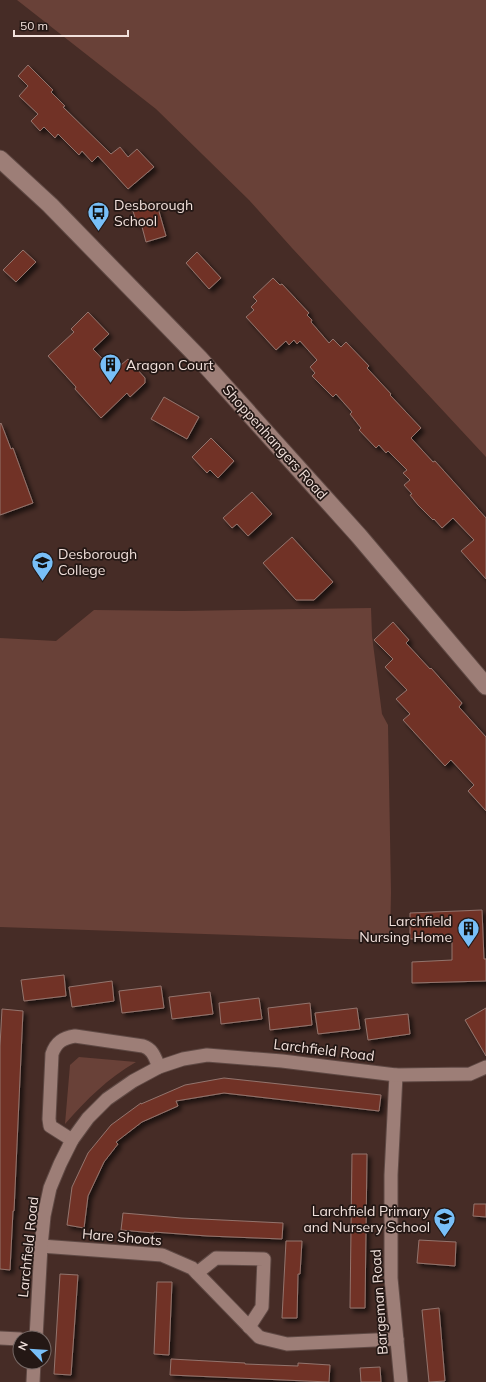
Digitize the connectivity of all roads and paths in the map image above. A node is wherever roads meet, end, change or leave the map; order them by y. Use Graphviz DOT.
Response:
graph roads {
  1 [pos="0,159"];
  2 [pos="486,686"];
  3 [pos="159,1067"];
  4 [pos="486,1067"];
  5 [pos="396,1075"];
  6 [pos="72,1140"];
  7 [pos="41,1246"];
  8 [pos="196,1272"];
  9 [pos="249,1327"];
  10 [pos="36,1330"];
  11 [pos="0,1338"];
  12 [pos="12,1339"];
  13 [pos="397,1339"];
  14 [pos="34,1370"];
  15 [pos="33,1382"];
  16 [pos="400,1382"];
  1 -- 2 [label="street, Shoppenhangers Road"];
  3 -- 5 [label="street, Larchfield Road"];
  3 -- 6 [label="street, Larchfield Road"];
  3 -- 6 [label="street"];
  4 -- 5 [label="street, Larchfield Road"];
  5 -- 13 [label="street, Bargeman Road"];
  6 -- 7 [label="street, Larchfield Road"];
  7 -- 8 [label="street, Hare Shoots"];
  7 -- 10 [label="street, Larchfield Road"];
  8 -- 9 [label="street, Hare Shoots"];
  8 -- 9 [label="street"];
  9 -- 13 [label="street, Hare Shoots"];
  11 -- 12 [label="street"];
  13 -- 16 [label="street, Bargeman Road"];
  14 -- 15 [label="street"];
}
